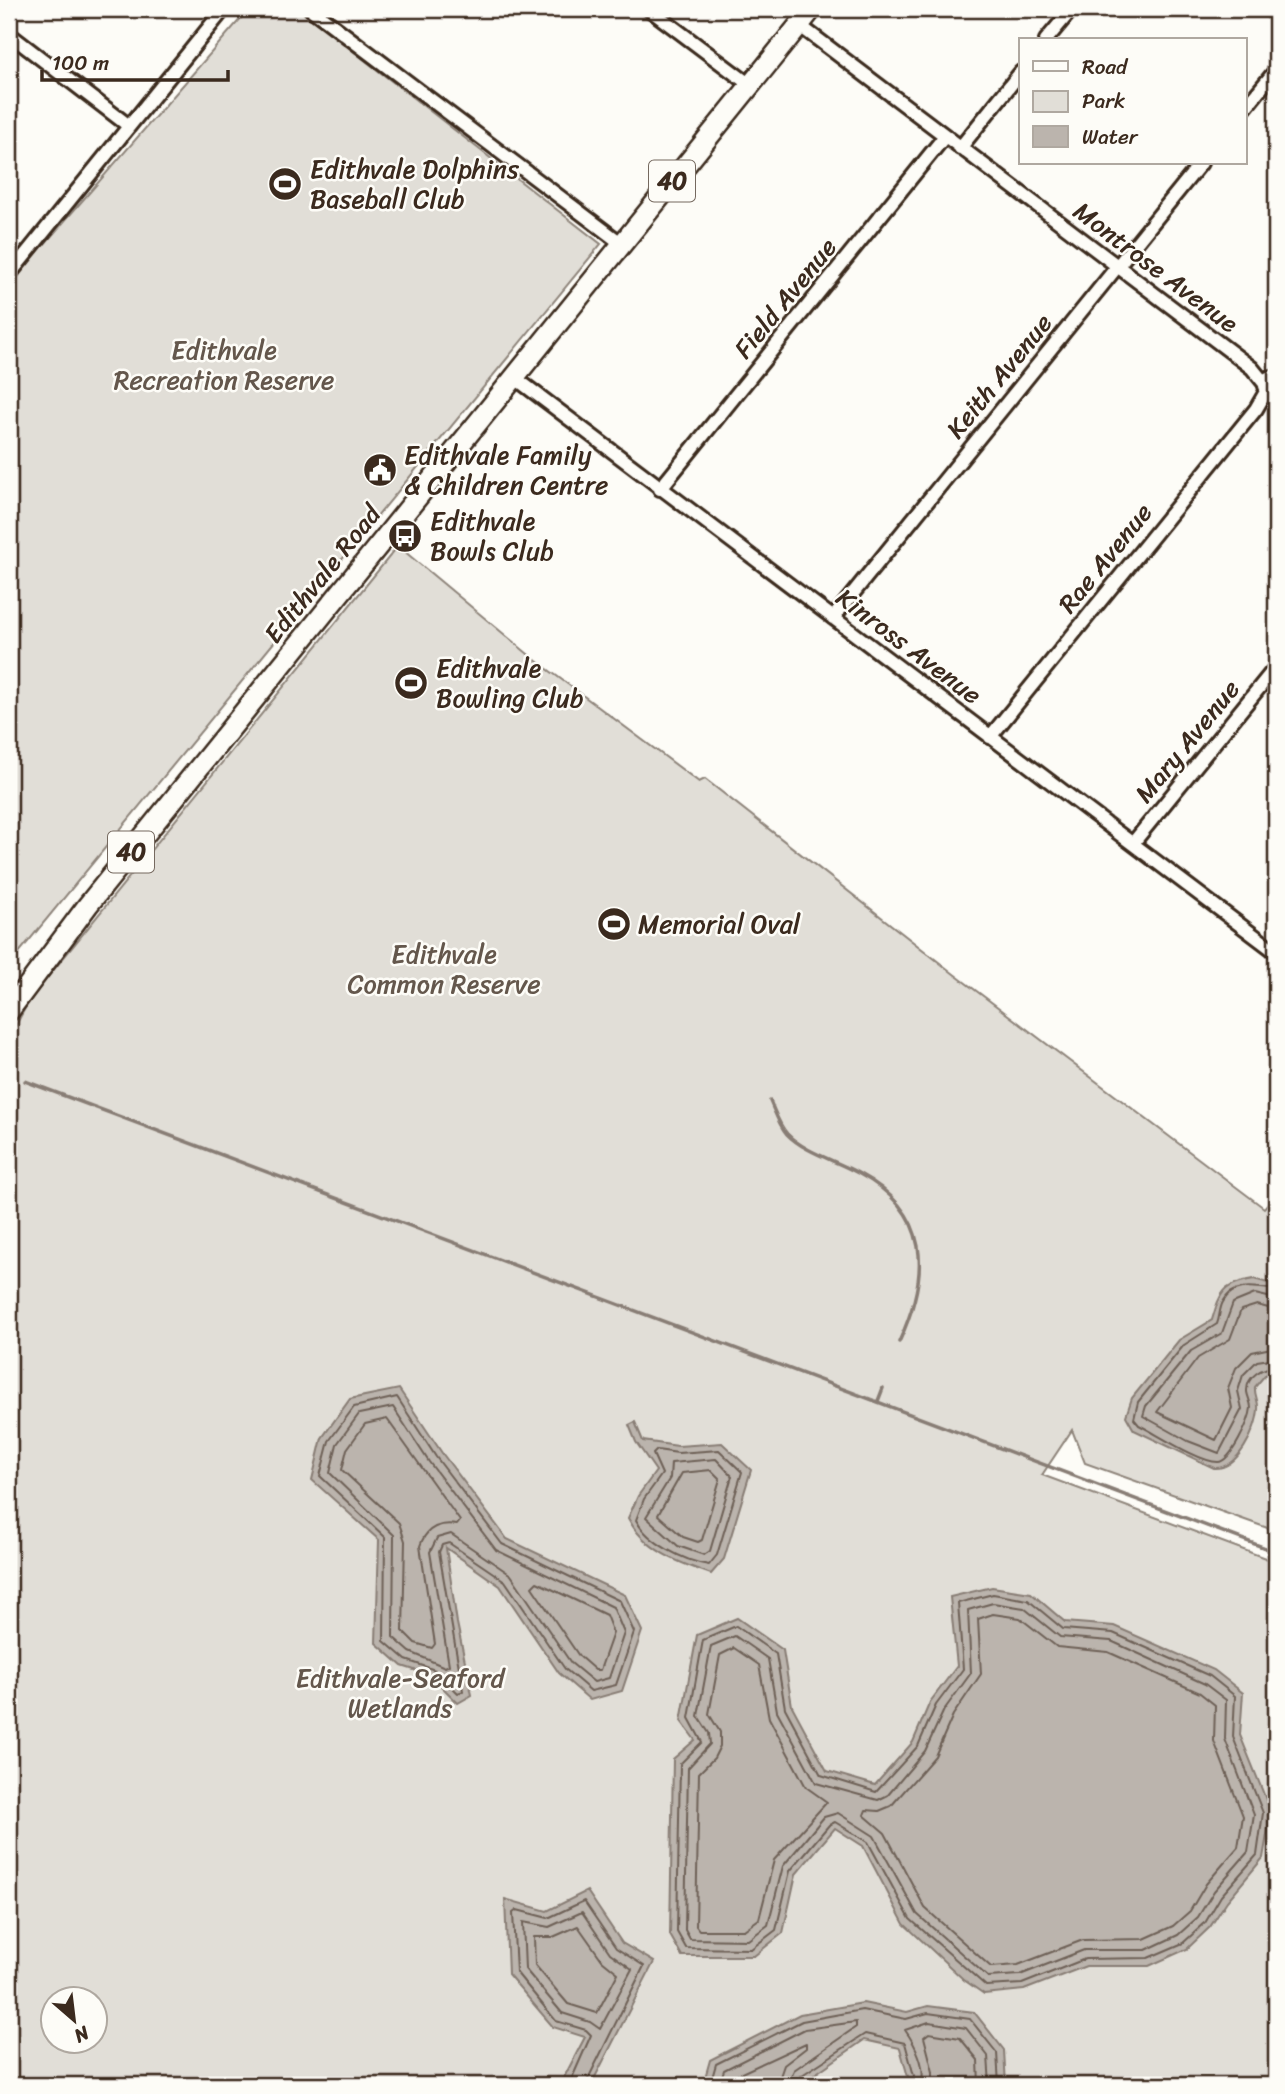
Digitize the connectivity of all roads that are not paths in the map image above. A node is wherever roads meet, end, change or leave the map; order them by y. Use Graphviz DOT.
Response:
graph roads {
  1 [pos="224,9"];
  2 [pos="311,9"];
  3 [pos="649,9"];
  4 [pos="811,9"];
  5 [pos="1072,9"];
  6 [pos="799,25"];
  7 [pos="9,34"];
  8 [pos="1048,38"];
  9 [pos="1276,70"];
  10 [pos="1019,74"];
  11 [pos="750,85"];
  12 [pos="1246,107"];
  13 [pos="129,126"];
  14 [pos="945,136"];
  15 [pos="960,148"];
  16 [pos="1200,164"];
  17 [pos="622,243"];
  18 [pos="1117,266"];
  19 [pos="9,275"];
  20 [pos="514,377"];
  21 [pos="1271,386"];
  22 [pos="660,489"];
  23 [pos="833,618"];
  24 [pos="1276,667"];
  25 [pos="990,737"];
  26 [pos="1133,843"];
  27 [pos="1276,952"];
  28 [pos="9,1011"];
  1 -- 13 [label="street"];
  2 -- 17 [label="street"];
  3 -- 11 [label="street"];
  4 -- 6 [label="highway, Edithvale Road / 40"];
  5 -- 8 [label="street"];
  6 -- 11 [label="highway, Edithvale Road / 40"];
  6 -- 14 [label="street, Montrose Avenue"];
  7 -- 13 [label="street"];
  9 -- 12 [label="street"];
  10 -- 15 [label="street"];
  11 -- 17 [label="highway, Edithvale Road / 40"];
  13 -- 19 [label="street"];
  14 -- 15 [label="street, Montrose Avenue"];
  14 -- 22 [label="street, Field Avenue"];
  15 -- 18 [label="street, Montrose Avenue"];
  16 -- 18 [label="street, Keith Avenue"];
  17 -- 20 [label="highway, Edithvale Road / 40"];
  18 -- 21 [label="street, Montrose Avenue"];
  18 -- 23 [label="street, Keith Avenue"];
  20 -- 22 [label="street, Kinross Avenue"];
  20 -- 28 [label="highway, Edithvale Road / 40"];
  21 -- 25 [label="street, Rae Avenue"];
  22 -- 23 [label="street, Kinross Avenue"];
  23 -- 25 [label="street, Kinross Avenue"];
  24 -- 26 [label="street, Mary Avenue"];
  25 -- 26 [label="street, Kinross Avenue"];
  26 -- 27 [label="street, Kinross Avenue"];
}
